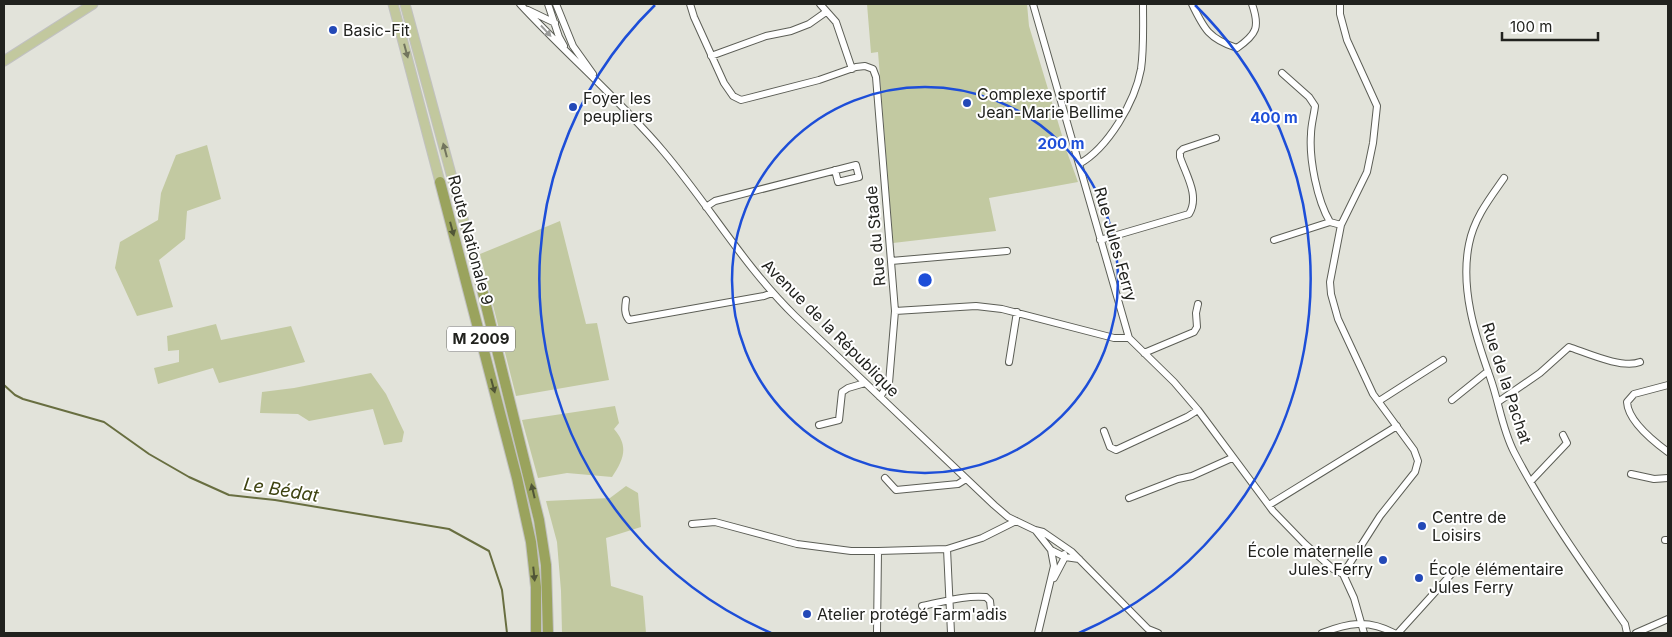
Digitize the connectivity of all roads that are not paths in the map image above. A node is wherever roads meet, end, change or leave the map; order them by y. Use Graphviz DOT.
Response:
graph roads {
  1 [pos="93,4"];
  2 [pos="394,4"];
  3 [pos="405,4"];
  4 [pos="548,4"];
  5 [pos="556,4"];
  6 [pos="690,4"];
  7 [pos="820,4"];
  8 [pos="1033,4"];
  9 [pos="1143,4"];
  10 [pos="1192,4"];
  11 [pos="1252,4"];
  12 [pos="1340,4"];
  13 [pos="522,6"];
  14 [pos="79,8"];
  15 [pos="826,12"];
  16 [pos="554,22"];
  17 [pos="563,26"];
  18 [pos="568,54"];
  19 [pos="711,56"];
  20 [pos="4,61"];
  21 [pos="852,69"];
  22 [pos="1282,73"];
  23 [pos="612,98"];
  24 [pos="1216,138"];
  25 [pos="1079,164"];
  26 [pos="835,170"];
  27 [pos="1504,178"];
  28 [pos="440,182"];
  29 [pos="706,207"];
  30 [pos="1330,222"];
  31 [pos="1341,225"];
  32 [pos="1100,240"];
  33 [pos="1274,240"];
  34 [pos="1007,251"];
  35 [pos="891,262"];
  36 [pos="480,282"];
  37 [pos="772,293"];
  38 [pos="626,300"];
  39 [pos="1198,304"];
  40 [pos="895,311"];
  41 [pos="1017,312"];
  42 [pos="1129,338"];
  43 [pos="1144,352"];
  44 [pos="1443,360"];
  45 [pos="1009,362"];
  46 [pos="1640,362"];
  47 [pos="1488,371"];
  48 [pos="865,383"];
  49 [pos="1668,385"];
  50 [pos="880,397"];
  51 [pos="1452,400"];
  52 [pos="1379,401"];
  53 [pos="1498,402"];
  54 [pos="1198,410"];
  55 [pos="819,425"];
  56 [pos="1397,426"];
  57 [pos="1104,431"];
  58 [pos="1563,435"];
  59 [pos="1668,452"];
  60 [pos="1232,458"];
  61 [pos="1631,474"];
  62 [pos="885,478"];
  63 [pos="1668,478"];
  64 [pos="966,479"];
  65 [pos="1531,481"];
  66 [pos="1129,498"];
  67 [pos="1268,505"];
  68 [pos="1016,521"];
  69 [pos="692,524"];
  70 [pos="1035,530"];
  71 [pos="1062,545"];
  72 [pos="947,549"];
  73 [pos="1051,550"];
  74 [pos="878,551"];
  75 [pos="1065,557"];
  76 [pos="1082,560"];
  77 [pos="1462,572"];
  78 [pos="1343,574"];
  79 [pos="1051,584"];
  80 [pos="949,601"];
  81 [pos="922,606"];
  82 [pos="991,610"];
  83 [pos="1668,619"];
  84 [pos="1362,624"];
  85 [pos="536,633"];
  86 [pos="548,633"];
  87 [pos="877,633"];
  88 [pos="951,633"];
  89 [pos="1038,633"];
  90 [pos="1158,633"];
  91 [pos="1322,633"];
  92 [pos="1364,633"];
  93 [pos="1394,633"];
  94 [pos="1398,633"];
  95 [pos="1627,633"];
  96 [pos="1636,633"];
  1 -- 14 [label="main road"];
  2 -- 28 [label="main road, Route Nationale 9 / M 2009, one-way"];
  36 -- 3 [label="main road, M 2009, one-way"];
  4 -- 16 [label="street"];
  5 -- 17 [label="street, Avenue de la République"];
  6 -- 19 [label="street"];
  7 -- 15 [label="street"];
  8 -- 25 [label="street, Rue Jules Ferry"];
  9 -- 25 [label="street"];
  10 -- 11 [label="street"];
  12 -- 31 [label="street"];
  13 -- 16 [label="street"];
  13 -- 18 [label="street, Avenue de la République, one-way"];
  14 -- 20 [label="main road"];
  15 -- 19 [label="street"];
  15 -- 21 [label="street"];
  16 -- 17 [label="street"];
  16 -- 18 [label="street"];
  17 -- 23 [label="street, Avenue de la République"];
  18 -- 23 [label="street, Avenue de la République"];
  19 -- 21 [label="street"];
  21 -- 35 [label="street, Rue du Stade"];
  22 -- 30 [label="street"];
  23 -- 29 [label="street, Avenue de la République"];
  24 -- 32 [label="street"];
  25 -- 32 [label="street, Rue Jules Ferry"];
  26 -- 29 [label="street"];
  27 -- 47 [label="street, Rue de la Pachat"];
  28 -- 85 [label="highway, Route Nationale 9 / M 2009, one-way"];
  29 -- 37 [label="street, Avenue de la République"];
  30 -- 31 [label="street"];
  30 -- 33 [label="street"];
  31 -- 52 [label="street"];
  32 -- 42 [label="street, Rue Jules Ferry"];
  34 -- 35 [label="street"];
  35 -- 40 [label="street, Rue du Stade"];
  86 -- 36 [label="highway, M 2009, one-way"];
  37 -- 38 [label="street"];
  37 -- 48 [label="street, Avenue de la République"];
  39 -- 43 [label="street"];
  40 -- 41 [label="street"];
  40 -- 50 [label="street, Rue du Stade"];
  41 -- 42 [label="street"];
  41 -- 45 [label="street"];
  42 -- 43 [label="street"];
  43 -- 54 [label="street"];
  44 -- 52 [label="street"];
  46 -- 53 [label="street"];
  47 -- 51 [label="street"];
  47 -- 53 [label="street, Rue de la Pachat"];
  48 -- 50 [label="street, Avenue de la République"];
  48 -- 55 [label="street"];
  49 -- 59 [label="street"];
  50 -- 64 [label="street, Avenue de la République"];
  52 -- 56 [label="street"];
  53 -- 65 [label="street, Rue de la Pachat"];
  54 -- 57 [label="street"];
  54 -- 60 [label="street"];
  56 -- 67 [label="street"];
  56 -- 78 [label="street"];
  58 -- 65 [label="street"];
  60 -- 66 [label="street"];
  60 -- 67 [label="street"];
  61 -- 63 [label="street"];
  62 -- 64 [label="street"];
  64 -- 68 [label="street, Avenue de la République"];
  65 -- 95 [label="street, Rue de la Pachat"];
  67 -- 78 [label="street"];
  68 -- 70 [label="street, Avenue de la République"];
  68 -- 72 [label="street"];
  69 -- 74 [label="street"];
  70 -- 71 [label="street, Avenue de la République"];
  70 -- 73 [label="street, Avenue de la République"];
  71 -- 75 [label="street"];
  71 -- 76 [label="street, Avenue de la République"];
  72 -- 74 [label="street"];
  72 -- 80 [label="street"];
  73 -- 75 [label="street, Avenue de la République"];
  73 -- 79 [label="street"];
  74 -- 87 [label="street"];
  75 -- 76 [label="street, Avenue de la République"];
  75 -- 79 [label="street"];
  76 -- 90 [label="street, Avenue de la République"];
  77 -- 94 [label="street"];
  78 -- 84 [label="street"];
  79 -- 89 [label="street"];
  80 -- 81 [label="street"];
  80 -- 82 [label="street"];
  80 -- 88 [label="street"];
  83 -- 96 [label="street"];
  84 -- 91 [label="street"];
  84 -- 92 [label="street"];
  84 -- 93 [label="street"];
}
